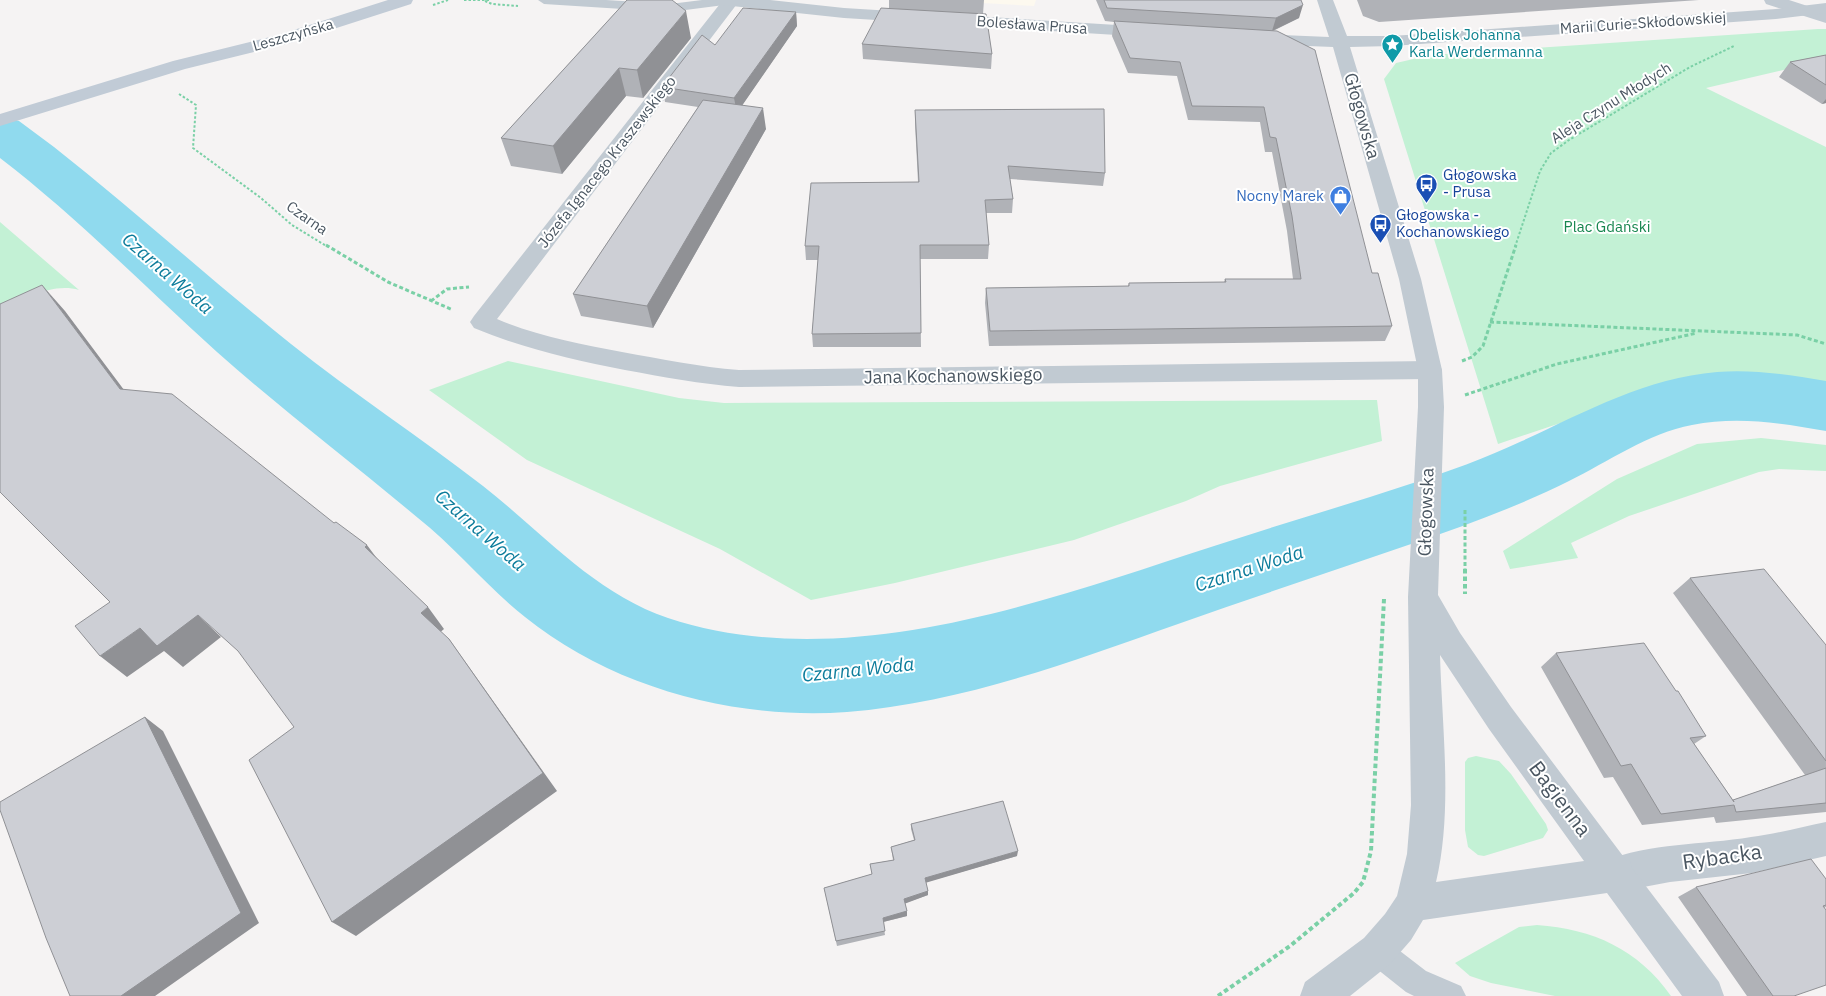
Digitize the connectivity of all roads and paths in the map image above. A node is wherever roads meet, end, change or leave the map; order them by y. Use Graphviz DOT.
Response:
graph roads {
  1 [pos="354,0"];
  2 [pos="405,0"];
  3 [pos="464,0"];
  4 [pos="491,0"];
  5 [pos="544,0"];
  6 [pos="633,0"];
  7 [pos="723,0"];
  8 [pos="732,0"];
  9 [pos="1325,0"];
  10 [pos="1772,0"];
  11 [pos="485,1"];
  12 [pos="616,4"];
  13 [pos="521,6"];
  14 [pos="1826,8"];
  15 [pos="1804,11"];
  16 [pos="1725,18"];
  17 [pos="1826,18"];
  18 [pos="1168,34"];
  19 [pos="1246,38"];
  20 [pos="1340,42"];
  21 [pos="179,65"];
  22 [pos="172,90"];
  23 [pos="0,120"];
  24 [pos="471,287"];
  25 [pos="431,301"];
  26 [pos="482,322"];
  27 [pos="1490,322"];
  28 [pos="1702,331"];
  29 [pos="1826,344"];
  30 [pos="1461,352"];
  31 [pos="1464,361"];
  32 [pos="1430,370"];
  33 [pos="1465,395"];
  34 [pos="1423,592"];
  35 [pos="1383,610"];
  36 [pos="1826,839"];
  37 [pos="1617,874"];
  38 [pos="1413,903"];
  39 [pos="1378,951"];
  40 [pos="1218,996"];
  41 [pos="1319,996"];
  42 [pos="1451,996"];
  43 [pos="1705,996"];
  1 -- 21 [label="main road, Leszczyńska"];
  2 -- 21 [label="main road, Leszczyńska"];
  3 -- 11 [label="path"];
  4 -- 11 [label="path"];
  5 -- 12 [label="lane, Bolesława Prusa"];
  6 -- 12 [label="lane"];
  7 -- 8 [label="street"];
  8 -- 12 [label="lane, Bolesława Prusa"];
  8 -- 18 [label="street, Bolesława Prusa"];
  8 -- 26 [label="street, Józefa Ignacego Kraszewskiego"];
  9 -- 20 [label="street, Głogowska"];
  10 -- 15 [label="street"];
  11 -- 13 [label="path"];
  14 -- 15 [label="street, Marii Curie-Skłodowskiej"];
  15 -- 16 [label="street, Marii Curie-Skłodowskiej"];
  15 -- 17 [label="street"];
  16 -- 20 [label="street, Marii Curie-Skłodowskiej"];
  16 -- 27 [label="path, Aleja Czynu Młodych"];
  19 -- 20 [label="street"];
  20 -- 32 [label="street, Głogowska"];
  21 -- 23 [label="main road, Leszczyńska"];
  22 -- 25 [label="path, Czarna"];
  24 -- 25 [label="path"];
  25 -- 26 [label="path, Czarna"];
  26 -- 32 [label="street, Jana Kochanowskiego"];
  27 -- 28 [label="path"];
  27 -- 31 [label="path, Aleja Czynu Młodych"];
  28 -- 29 [label="path"];
  28 -- 33 [label="path"];
  30 -- 31 [label="path"];
  31 -- 32 [label="path, Aleja Czynu Młodych"];
  32 -- 34 [label="street, Głogowska"];
  34 -- 37 [label="street, Bagienna"];
  34 -- 38 [label="street, Głogowska"];
  35 -- 40 [label="path"];
  36 -- 37 [label="street, Rybacka"];
  37 -- 38 [label="street, Rybacka"];
  37 -- 43 [label="street, Bagienna"];
  38 -- 39 [label="street, Głogowska"];
  39 -- 41 [label="street, Głogowska"];
  39 -- 42 [label="lane"];
}
